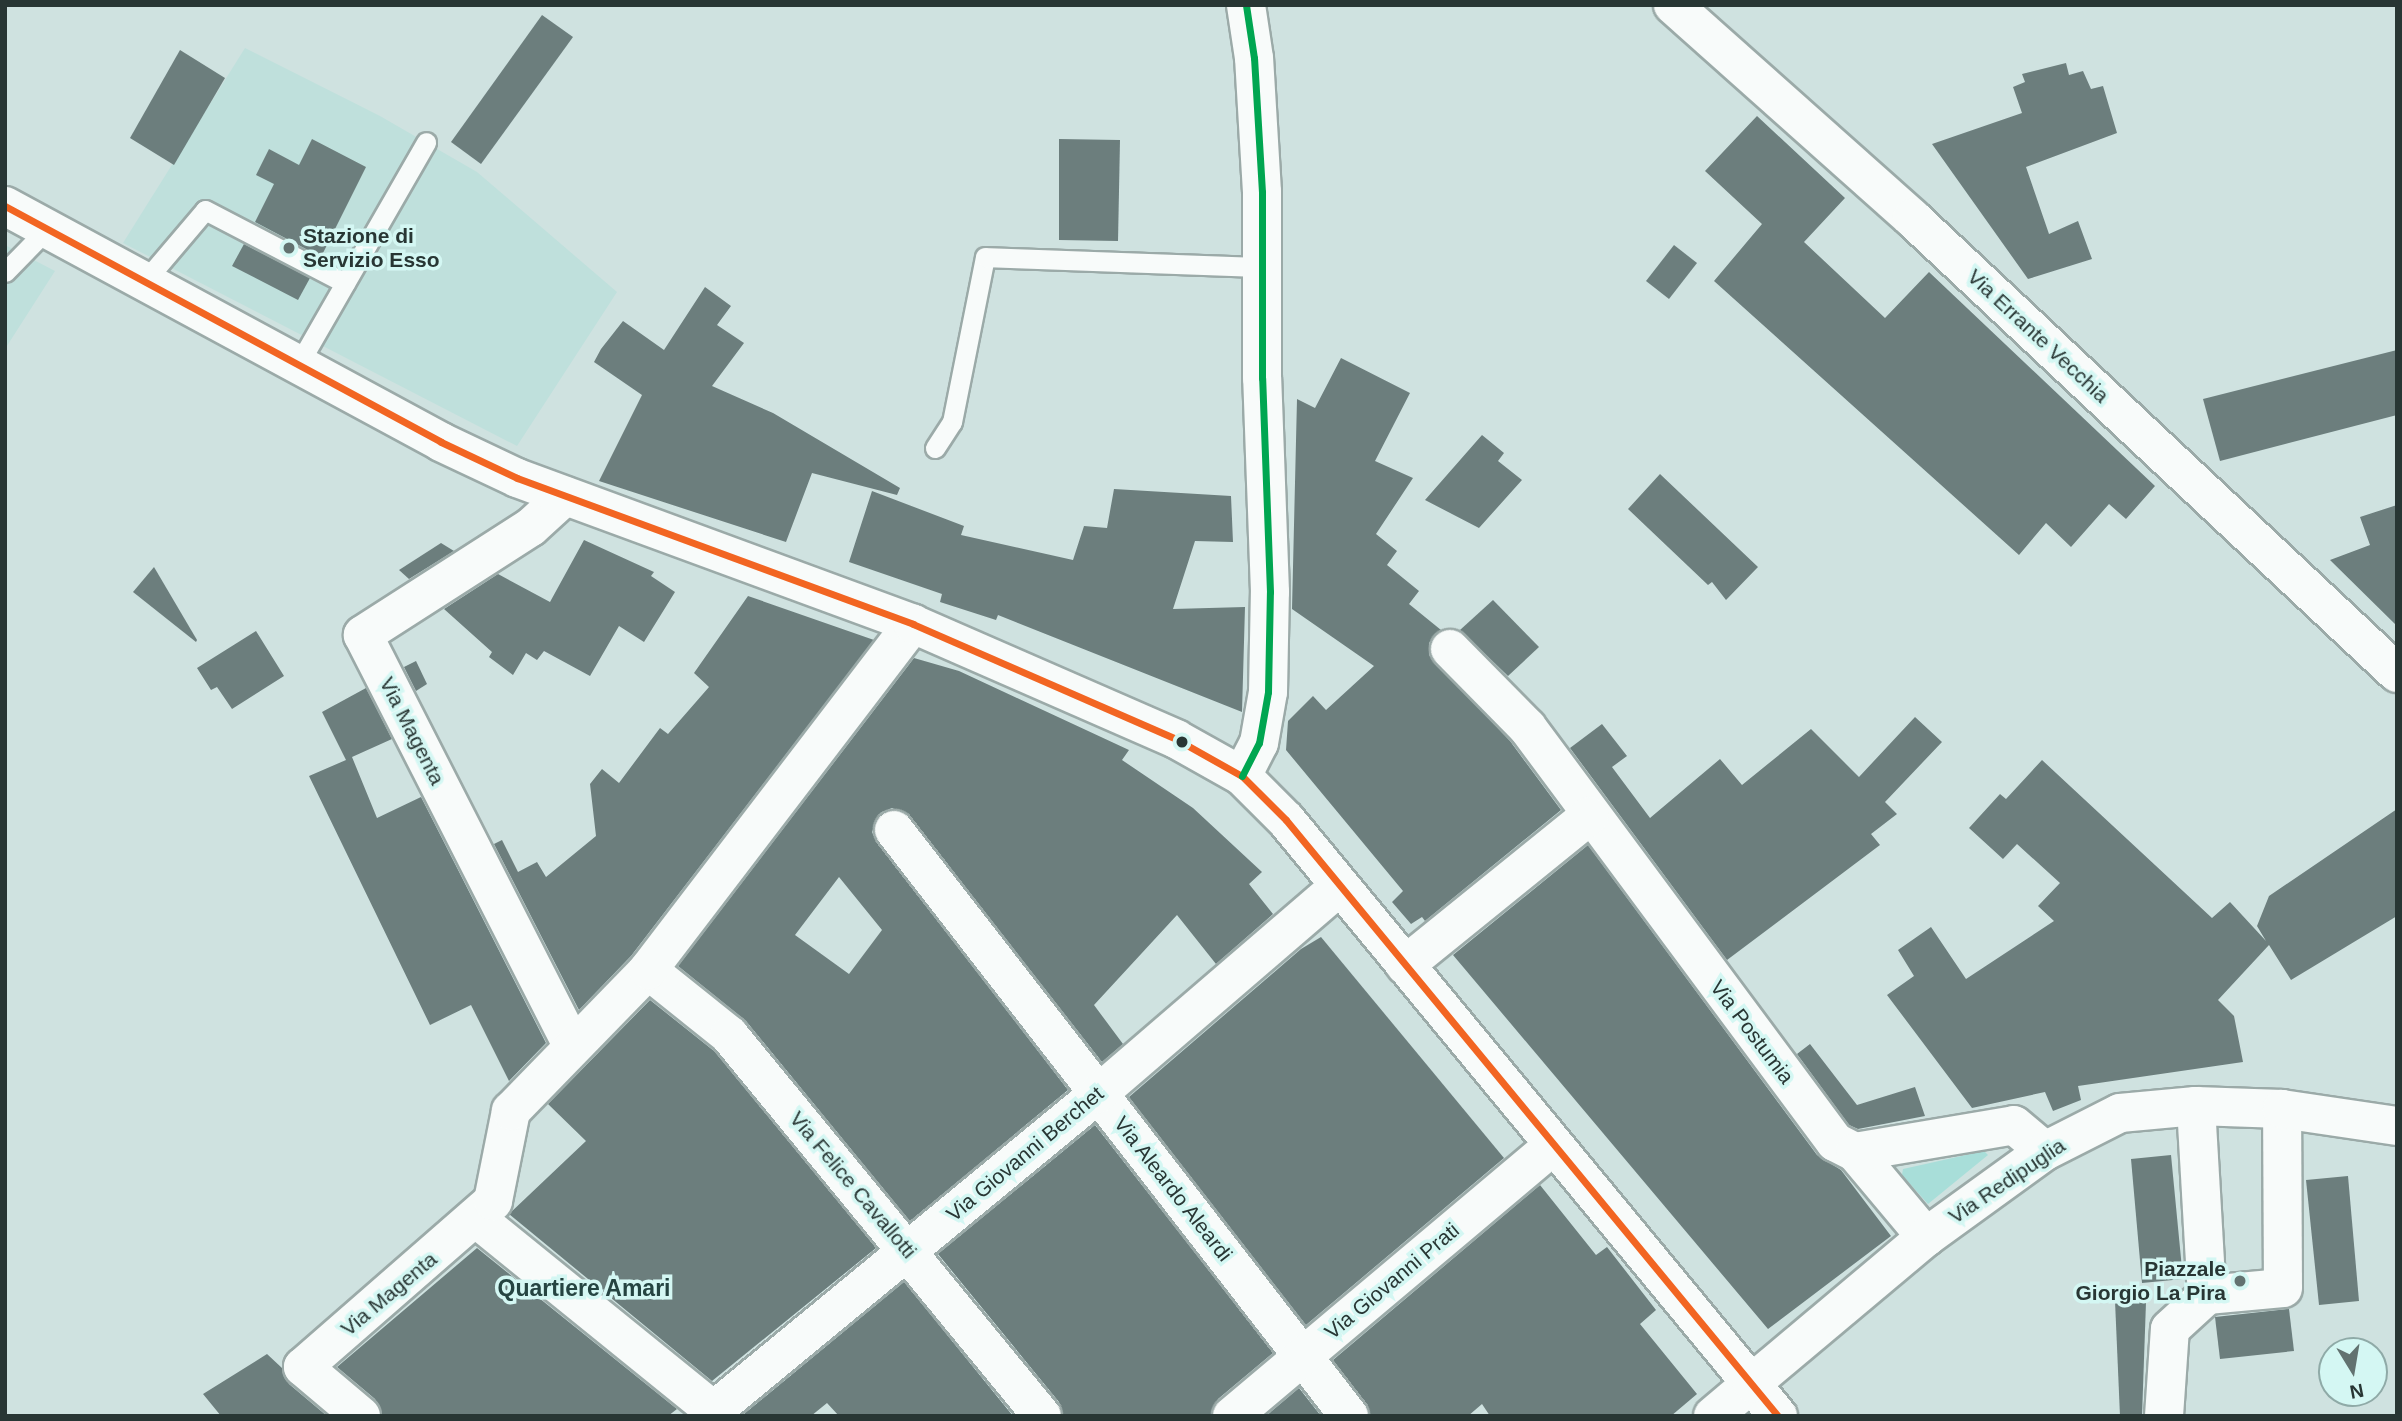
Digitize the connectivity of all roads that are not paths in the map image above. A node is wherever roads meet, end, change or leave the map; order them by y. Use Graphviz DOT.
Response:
graph roads {
  1 [pos="1246,5"];
  2 [pos="1673,5"];
  3 [pos="426,142"];
  4 [pos="5,206"];
  5 [pos="47,229"];
  6 [pos="1264,267"];
  7 [pos="5,272"];
  8 [pos="144,282"];
  9 [pos="345,283"];
  10 [pos="298,365"];
  11 [pos="935,448"];
  12 [pos="565,496"];
  13 [pos="914,624"];
  14 [pos="1450,649"];
  15 [pos="2397,673"];
  16 [pos="1242,776"];
  17 [pos="1589,816"];
  18 [pos="894,830"];
  19 [pos="1339,887"];
  20 [pos="1405,965"];
  21 [pos="649,970"];
  22 [pos="573,1047"];
  23 [pos="1098,1094"];
  24 [pos="2196,1106"];
  25 [pos="2281,1109"];
  26 [pos="2397,1126"];
  27 [pos="1551,1147"];
  28 [pos="2045,1151"];
  29 [pos="1855,1152"];
  30 [pos="478,1219"];
  31 [pos="1926,1237"];
  32 [pos="908,1250"];
  33 [pos="2207,1295"];
  34 [pos="1303,1356"];
  35 [pos="1752,1383"];
  36 [pos="714,1414"];
  37 [pos="361,1416"];
  38 [pos="1042,1416"];
  39 [pos="1232,1416"];
  40 [pos="1349,1416"];
  41 [pos="1713,1416"];
  42 [pos="1778,1416"];
  43 [pos="2164,1416"];
  1 -- 6 [label="street"];
  2 -- 15 [label="street, Via Errante Vecchia"];
  3 -- 9 [label="lane"];
  4 -- 5 [label="street"];
  5 -- 7 [label="lane"];
  5 -- 8 [label="street"];
  6 -- 11 [label="lane"];
  6 -- 16 [label="street"];
  8 -- 9 [label="lane"];
  8 -- 10 [label="street"];
  9 -- 10 [label="lane"];
  10 -- 12 [label="street"];
  12 -- 13 [label="street"];
  12 -- 22 [label="street, Via Magenta"];
  13 -- 16 [label="street"];
  13 -- 21 [label="street, Via Magenta"];
  14 -- 17 [label="street, Via Postumia"];
  16 -- 19 [label="street"];
  17 -- 20 [label="street"];
  17 -- 29 [label="street, Via Postumia"];
  18 -- 23 [label="street, Via Aleardo Aleardi"];
  19 -- 20 [label="street"];
  19 -- 23 [label="street, Via Giovanni Berchet"];
  20 -- 27 [label="street"];
  21 -- 22 [label="street, Via Magenta"];
  21 -- 32 [label="street, Via Felice Cavallotti"];
  22 -- 30 [label="street, Via Magenta"];
  23 -- 32 [label="street, Via Giovanni Berchet"];
  23 -- 34 [label="street, Via Aleardo Aleardi"];
  24 -- 25 [label="street, Via Redipuglia"];
  24 -- 28 [label="street, Via Redipuglia"];
  24 -- 33 [label="street"];
  25 -- 26 [label="street, Via Redipuglia"];
  25 -- 33 [label="street"];
  27 -- 34 [label="street, Via Giovanni Prati"];
  27 -- 35 [label="street"];
  28 -- 29 [label="street"];
  28 -- 31 [label="street, Via Redipuglia"];
  29 -- 31 [label="street, Via Postumia"];
  30 -- 36 [label="street"];
  30 -- 37 [label="street, Via Magenta"];
  31 -- 35 [label="street, Via Redipuglia"];
  32 -- 36 [label="street, Via Giovanni Berchet"];
  32 -- 38 [label="street, Via Felice Cavallotti"];
  33 -- 43 [label="street"];
  34 -- 39 [label="street, Via Giovanni Prati"];
  34 -- 40 [label="street, Via Aleardo Aleardi"];
  35 -- 41 [label="street, Via Redipuglia"];
  35 -- 42 [label="street"];
}
